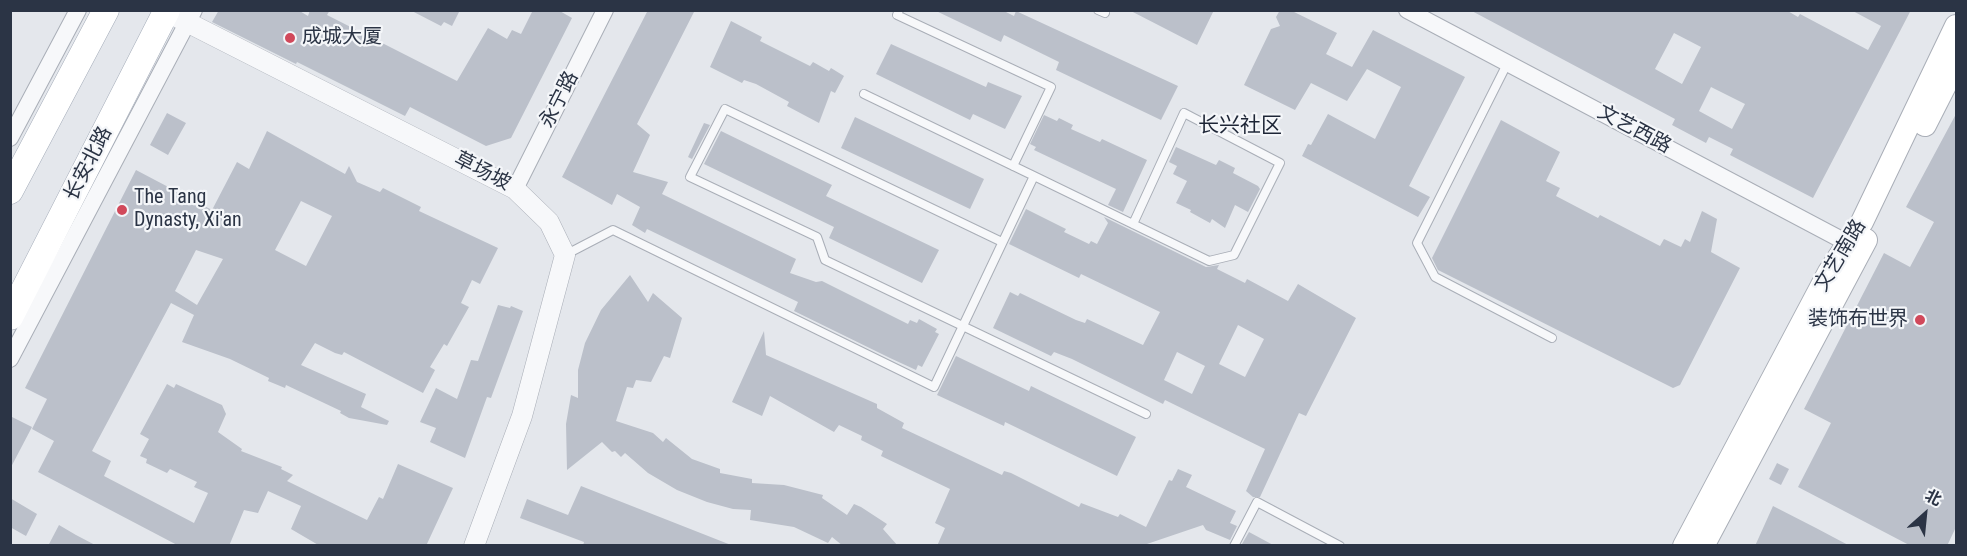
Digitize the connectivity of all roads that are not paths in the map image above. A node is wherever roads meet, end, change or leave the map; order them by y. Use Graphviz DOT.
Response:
graph roads {
  1 [pos="78,10"];
  2 [pos="106,10"];
  3 [pos="605,10"];
  4 [pos="899,10"];
  5 [pos="1407,10"];
  6 [pos="179,14"];
  7 [pos="1956,26"];
  8 [pos="1508,64"];
  9 [pos="1956,64"];
  10 [pos="864,94"];
  11 [pos="10,138"];
  12 [pos="1013,166"];
  13 [pos="1034,176"];
  14 [pos="515,189"];
  15 [pos="10,191"];
  16 [pos="1133,224"];
  17 [pos="1002,242"];
  18 [pos="1854,247"];
  19 [pos="565,255"];
  20 [pos="10,317"];
  21 [pos="962,326"];
  22 [pos="1552,338"];
  23 [pos="10,359"];
  24 [pos="1146,414"];
  25 [pos="474,546"];
  26 [pos="1234,546"];
  27 [pos="1340,546"];
  28 [pos="1684,546"];
  29 [pos="1703,546"];
  1 -- 11 [label="street"];
  2 -- 15 [label="main road"];
  3 -- 14 [label="street, 永宁路"];
  4 -- 12 [label="lane"];
  5 -- 8 [label="street, 文艺西路"];
  6 -- 14 [label="street, 草场坡"];
  6 -- 20 [label="main road, 长安北路"];
  6 -- 23 [label="street"];
  7 -- 18 [label="main road, 文艺南路"];
  8 -- 18 [label="street, 文艺西路"];
  8 -- 22 [label="lane"];
  9 -- 18 [label="main road, 文艺南路"];
  10 -- 12 [label="lane"];
  12 -- 13 [label="lane"];
  13 -- 16 [label="lane"];
  13 -- 17 [label="lane"];
  14 -- 19 [label="street, 草场坡"];
  16 -- 16 [label="lane"];
  17 -- 21 [label="lane"];
  17 -- 21 [label="lane"];
  18 -- 28 [label="main road, 文艺南路"];
  18 -- 29 [label="main road, 文艺南路"];
  19 -- 21 [label="lane"];
  19 -- 25 [label="street"];
  21 -- 24 [label="lane"];
  26 -- 27 [label="lane"];
}
